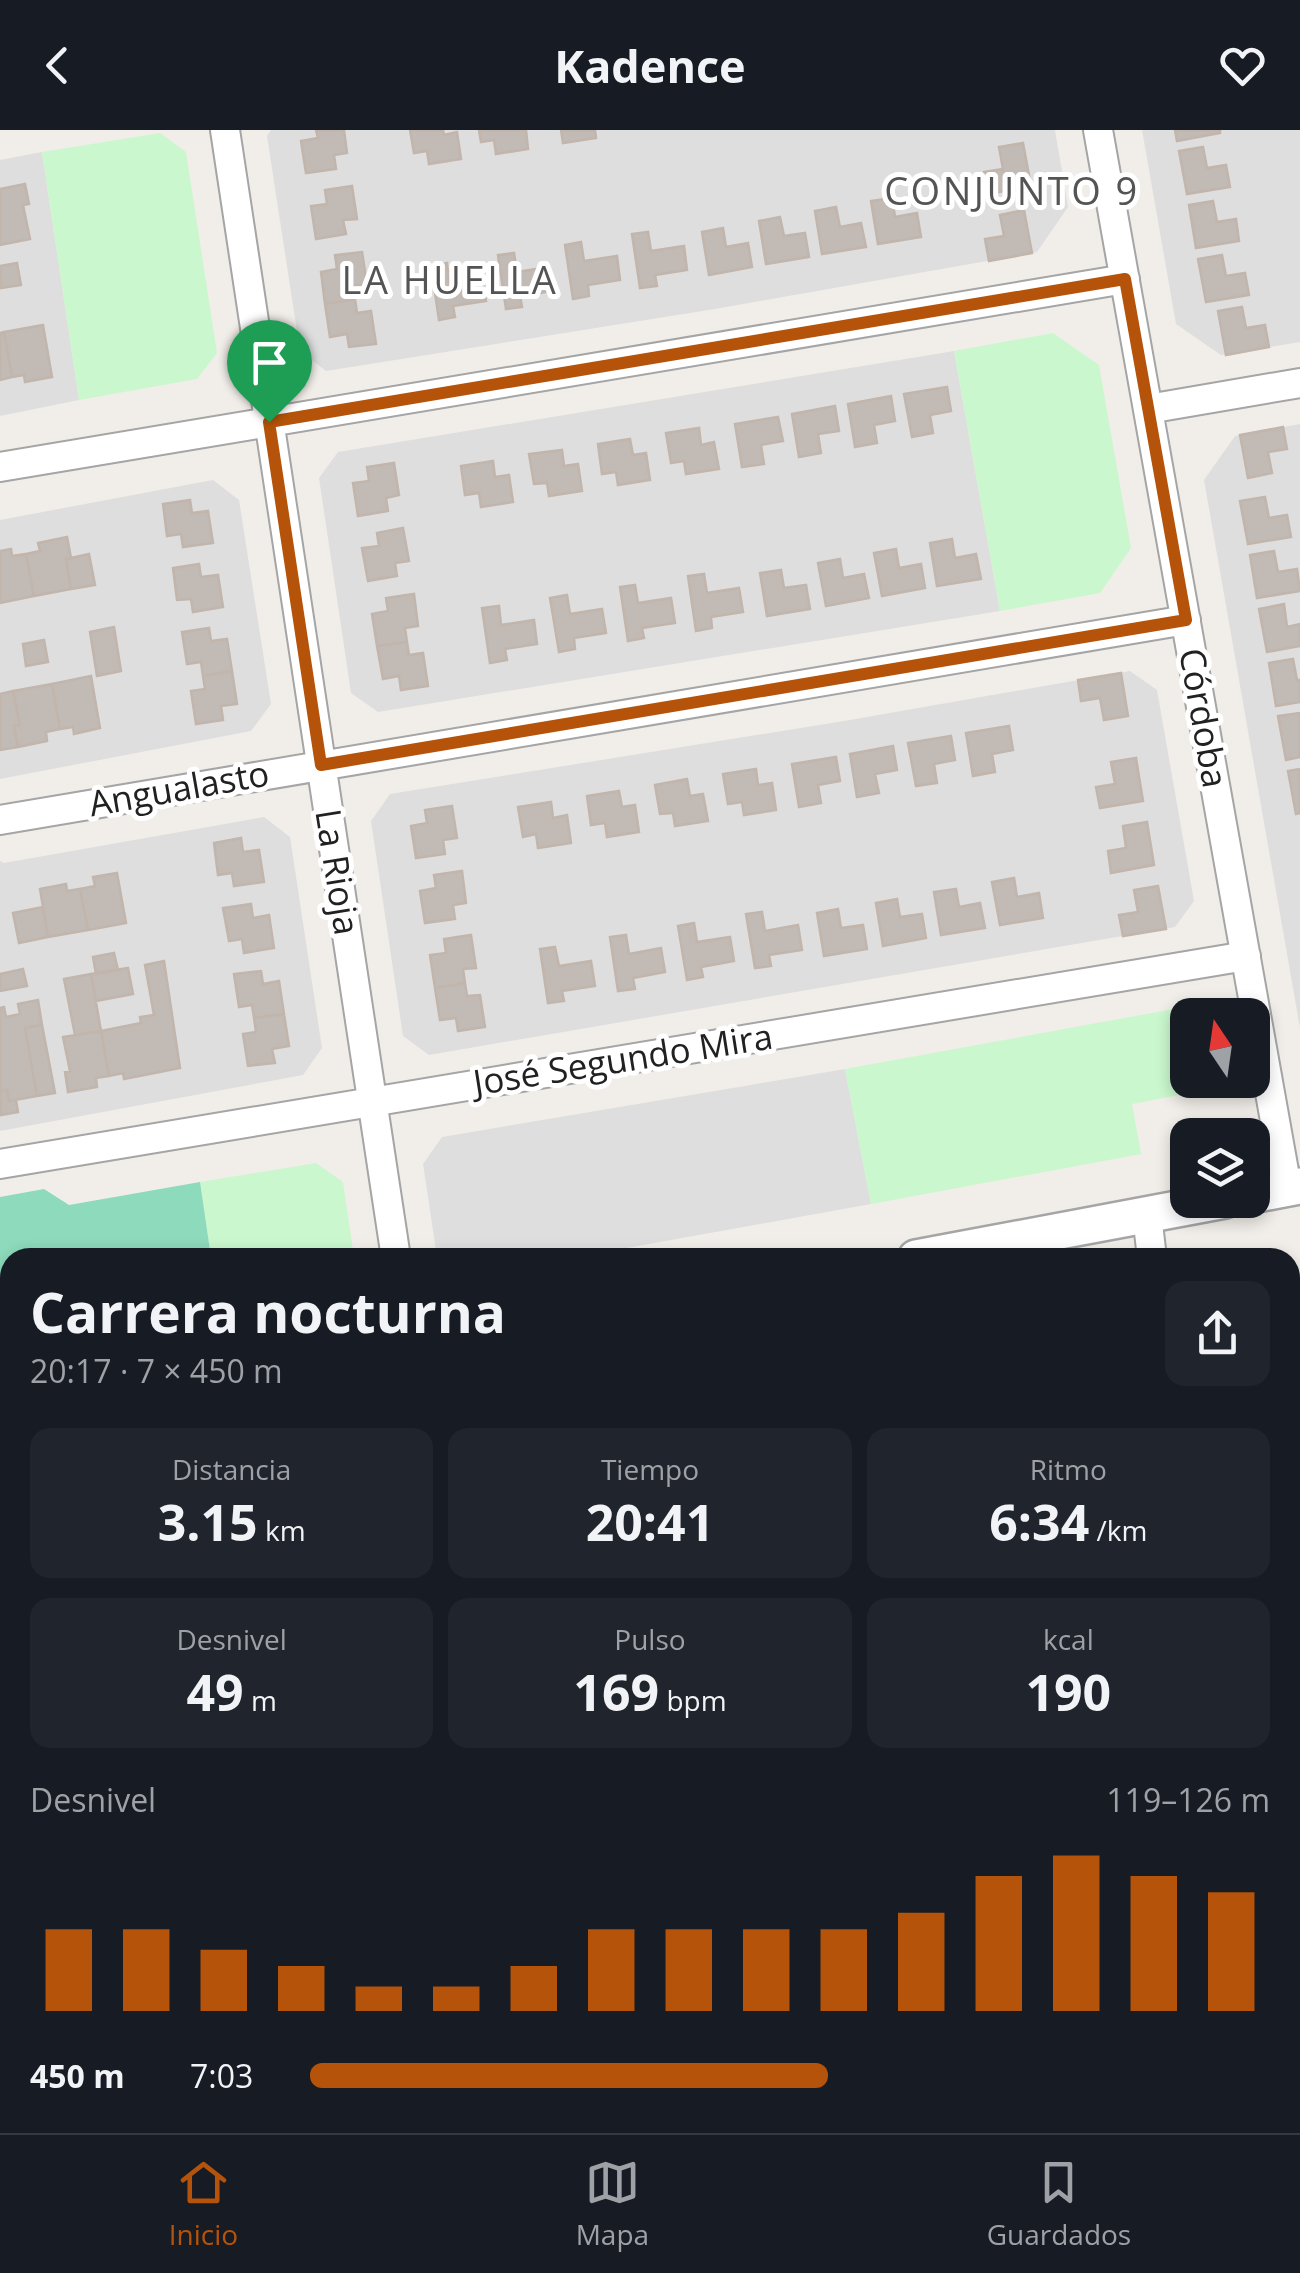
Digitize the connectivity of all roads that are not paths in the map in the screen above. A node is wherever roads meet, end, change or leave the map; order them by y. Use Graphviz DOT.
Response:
graph roads {
  1 [pos="225,130"];
  2 [pos="1098,130"];
  3 [pos="1125,279"];
  4 [pos="1300,383"];
  5 [pos="1148,409"];
  6 [pos="269,422"];
  7 [pos="0,467"];
  8 [pos="1186,620"];
  9 [pos="321,765"];
  10 [pos="0,820"];
  11 [pos="1246,956"];
  12 [pos="372,1101"];
  13 [pos="0,1164"];
  14 [pos="1280,1190"];
  15 [pos="1170,1210"];
  16 [pos="1146,1215"];
  17 [pos="394,1248"];
  18 [pos="969,1248"];
  19 [pos="1151,1248"];
  1 -- 6 [label="street, La Rioja"];
  2 -- 3 [label="street, Córdoba"];
  3 -- 5 [label="street, Córdoba"];
  3 -- 6 [label="street"];
  4 -- 5 [label="street"];
  5 -- 8 [label="street, Córdoba"];
  6 -- 7 [label="street"];
  6 -- 9 [label="street, La Rioja"];
  8 -- 9 [label="street, Angualasto"];
  8 -- 11 [label="street, Córdoba"];
  9 -- 10 [label="street, Angualasto"];
  9 -- 12 [label="street, La Rioja"];
  11 -- 12 [label="street, José Segundo Mira"];
  11 -- 14 [label="street, Córdoba"];
  12 -- 13 [label="street, José Segundo Mira"];
  12 -- 17 [label="street, La Rioja"];
  15 -- 16 [label="street"];
  16 -- 18 [label="street"];
  16 -- 19 [label="street"];
}
